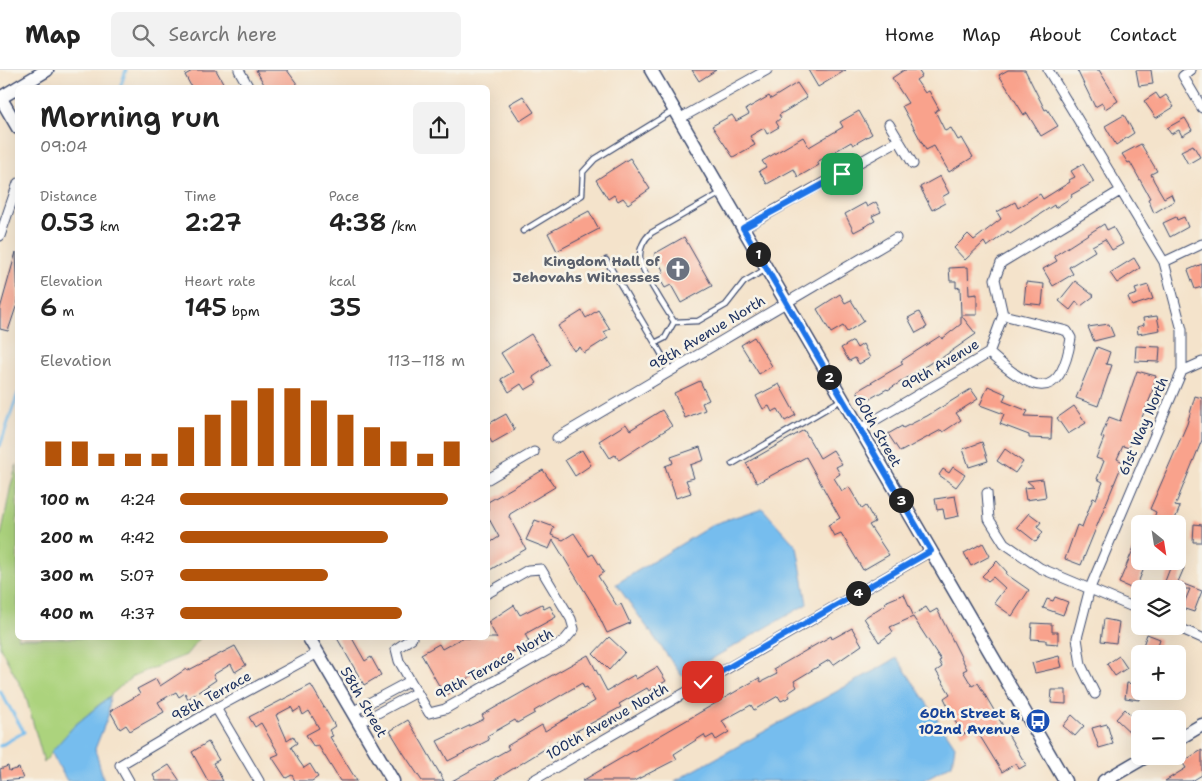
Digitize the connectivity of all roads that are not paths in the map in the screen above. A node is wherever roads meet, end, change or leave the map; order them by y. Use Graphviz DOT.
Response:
graph roads {
  1 [pos="47,70"];
  2 [pos="239,70"];
  3 [pos="650,70"];
  4 [pos="767,70"];
  5 [pos="1048,70"];
  6 [pos="1187,73"];
  7 [pos="21,85"];
  8 [pos="247,85"];
  9 [pos="15,88"];
  10 [pos="0,97"];
  11 [pos="1202,108"];
  12 [pos="677,115"];
  13 [pos="15,123"];
  14 [pos="889,124"];
  15 [pos="899,140"];
  16 [pos="913,164"];
  17 [pos="1120,190"];
  18 [pos="15,192"];
  19 [pos="722,193"];
  20 [pos="743,228"];
  21 [pos="523,231"];
  22 [pos="0,236"];
  23 [pos="896,238"];
  24 [pos="1202,244"];
  25 [pos="606,260"];
  26 [pos="1164,262"];
  27 [pos="767,269"];
  28 [pos="786,302"];
  29 [pos="1003,316"];
  30 [pos="674,322"];
  31 [pos="655,343"];
  32 [pos="989,353"];
  33 [pos="1202,362"];
  34 [pos="1182,370"];
  35 [pos="671,371"];
  36 [pos="842,400"];
  37 [pos="860,429"];
  38 [pos="557,438"];
  39 [pos="534,452"];
  40 [pos="732,464"];
  41 [pos="490,478"];
  42 [pos="987,493"];
  43 [pos="931,551"];
  44 [pos="1090,588"];
  45 [pos="490,592"];
  46 [pos="1131,606"];
  47 [pos="1186,631"];
  48 [pos="1202,638"];
  49 [pos="311,640"];
  50 [pos="409,640"];
  51 [pos="318,652"];
  52 [pos="410,681"];
  53 [pos="417,692"];
  54 [pos="1095,694"];
  55 [pos="216,708"];
  56 [pos="352,712"];
  57 [pos="359,723"];
  58 [pos="1202,724"];
  59 [pos="1186,734"];
  60 [pos="1132,765"];
  61 [pos="130,781"];
  62 [pos="259,781"];
  63 [pos="393,781"];
  64 [pos="532,781"];
  65 [pos="1065,781"];
  66 [pos="1104,781"];
  1 -- 7 [label="street"];
  2 -- 8 [label="street"];
  3 -- 12 [label="street, 60th Street"];
  4 -- 12 [label="street"];
  5 -- 17 [label="street, 61st Way North"];
  6 -- 11 [label="street"];
  9 -- 10 [label="street"];
  10 -- 13 [label="street"];
  12 -- 19 [label="street, 60th Street"];
  12 -- 21 [label="lane"];
  14 -- 15 [label="street"];
  15 -- 16 [label="street"];
  15 -- 20 [label="street"];
  17 -- 26 [label="street, 61st Way North"];
  17 -- 29 [label="street"];
  18 -- 22 [label="street"];
  19 -- 20 [label="street, 60th Street"];
  19 -- 30 [label="lane"];
  20 -- 27 [label="street, 60th Street"];
  23 -- 28 [label="street, 98th Avenue North"];
  24 -- 26 [label="street"];
  25 -- 31 [label="lane"];
  26 -- 34 [label="street, 61st Way North"];
  27 -- 28 [label="street, 60th Street"];
  27 -- 30 [label="lane"];
  28 -- 35 [label="street, 98th Avenue North"];
  28 -- 36 [label="street, 60th Street"];
  29 -- 32 [label="street, 99th Avenue"];
  29 -- 32 [label="street"];
  30 -- 31 [label="lane"];
  31 -- 35 [label="lane"];
  32 -- 37 [label="street, 99th Avenue"];
  33 -- 34 [label="street"];
  34 -- 44 [label="street, 61st Way North"];
  35 -- 38 [label="street, 98th Avenue North"];
  36 -- 37 [label="street, 60th Street"];
  36 -- 40 [label="lane"];
  37 -- 43 [label="street, 60th Street"];
  39 -- 41 [label="street"];
  42 -- 44 [label="street"];
  43 -- 64 [label="street, 100th Avenue North"];
  43 -- 65 [label="street, 60th Street"];
  44 -- 46 [label="street"];
  44 -- 54 [label="street, 61st Way North"];
  45 -- 53 [label="street, 99th Terrace North"];
  47 -- 48 [label="street"];
  49 -- 51 [label="street, 58th Street"];
  50 -- 52 [label="street, 99th Terrace North"];
  51 -- 55 [label="street, 98th Terrace"];
  51 -- 56 [label="street, 58th Street"];
  52 -- 53 [label="street, 99th Terrace North"];
  52 -- 56 [label="street"];
  53 -- 57 [label="street"];
  55 -- 61 [label="street, 98th Terrace"];
  55 -- 62 [label="street"];
  56 -- 57 [label="street, 58th Street"];
  57 -- 63 [label="street, 58th Street"];
  58 -- 59 [label="street"];
  60 -- 66 [label="street"];
}
